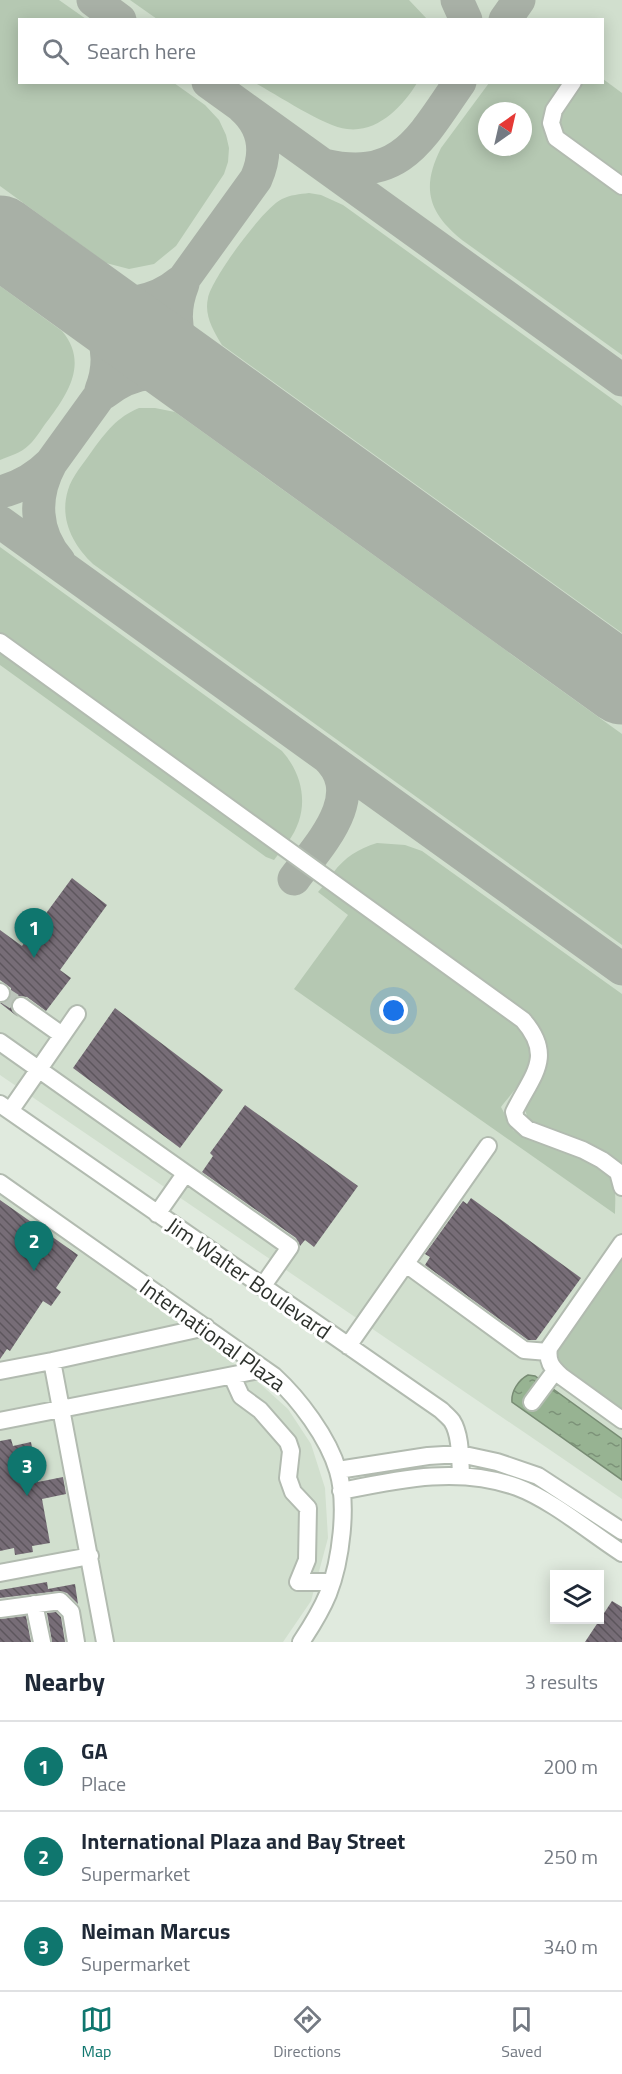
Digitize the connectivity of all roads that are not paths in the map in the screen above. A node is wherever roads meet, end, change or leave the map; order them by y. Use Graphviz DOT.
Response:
graph roads {
  1 [pos="572,84"];
  2 [pos="622,186"];
  3 [pos="0,642"];
  4 [pos="21,1006"];
  5 [pos="77,1014"];
  6 [pos="62,1035"];
  7 [pos="0,1042"];
  8 [pos="39,1068"];
  9 [pos="5,1107"];
  10 [pos="488,1146"];
  11 [pos="185,1174"];
  12 [pos="0,1183"];
  13 [pos="622,1186"];
  14 [pos="158,1215"];
  15 [pos="622,1243"];
  16 [pos="406,1264"];
  17 [pos="262,1287"];
  18 [pos="206,1327"];
  19 [pos="348,1346"];
  20 [pos="548,1352"];
  21 [pos="52,1361"];
  22 [pos="264,1369"];
  23 [pos="0,1371"];
  24 [pos="555,1371"];
  25 [pos="232,1376"];
  26 [pos="532,1402"];
  27 [pos="61,1410"];
  28 [pos="622,1420"];
  29 [pos="0,1421"];
  30 [pos="460,1454"];
  31 [pos="338,1470"];
  32 [pos="461,1475"];
  33 [pos="341,1491"];
  34 [pos="622,1531"];
  35 [pos="622,1554"];
  36 [pos="90,1556"];
  37 [pos="0,1573"];
  38 [pos="331,1582"];
  39 [pos="34,1604"];
  40 [pos="0,1609"];
  41 [pos="42,1642"];
  42 [pos="76,1642"];
  43 [pos="105,1642"];
  44 [pos="300,1642"];
  1 -- 2 [label="street"];
  3 -- 13 [label="street"];
  4 -- 6 [label="street"];
  5 -- 6 [label="street"];
  6 -- 8 [label="street"];
  7 -- 8 [label="street"];
  8 -- 9 [label="street"];
  8 -- 11 [label="street"];
  9 -- 14 [label="street, Jim Walter Boulevard"];
  10 -- 16 [label="street"];
  11 -- 14 [label="street"];
  11 -- 17 [label="street"];
  12 -- 18 [label="street, International Plaza"];
  14 -- 17 [label="street, Jim Walter Boulevard"];
  15 -- 20 [label="street"];
  16 -- 19 [label="street"];
  16 -- 20 [label="street"];
  17 -- 19 [label="street, Jim Walter Boulevard"];
  18 -- 21 [label="street"];
  18 -- 22 [label="street, International Plaza"];
  19 -- 30 [label="street, Jim Walter Boulevard"];
  20 -- 24 [label="street"];
  21 -- 23 [label="street"];
  21 -- 27 [label="street"];
  22 -- 25 [label="street"];
  22 -- 31 [label="street, International Plaza"];
  24 -- 26 [label="street"];
  24 -- 28 [label="street"];
  25 -- 27 [label="street"];
  25 -- 38 [label="street"];
  27 -- 29 [label="street"];
  27 -- 36 [label="street"];
  30 -- 31 [label="street"];
  30 -- 32 [label="street, Jim Walter Boulevard"];
  30 -- 34 [label="street"];
  31 -- 33 [label="street, International Plaza"];
  32 -- 33 [label="street"];
  32 -- 35 [label="street"];
  33 -- 38 [label="street, International Plaza"];
  36 -- 37 [label="street"];
  36 -- 43 [label="street"];
  38 -- 44 [label="street, International Plaza"];
  39 -- 40 [label="street"];
  39 -- 41 [label="street"];
  39 -- 42 [label="street"];
}
